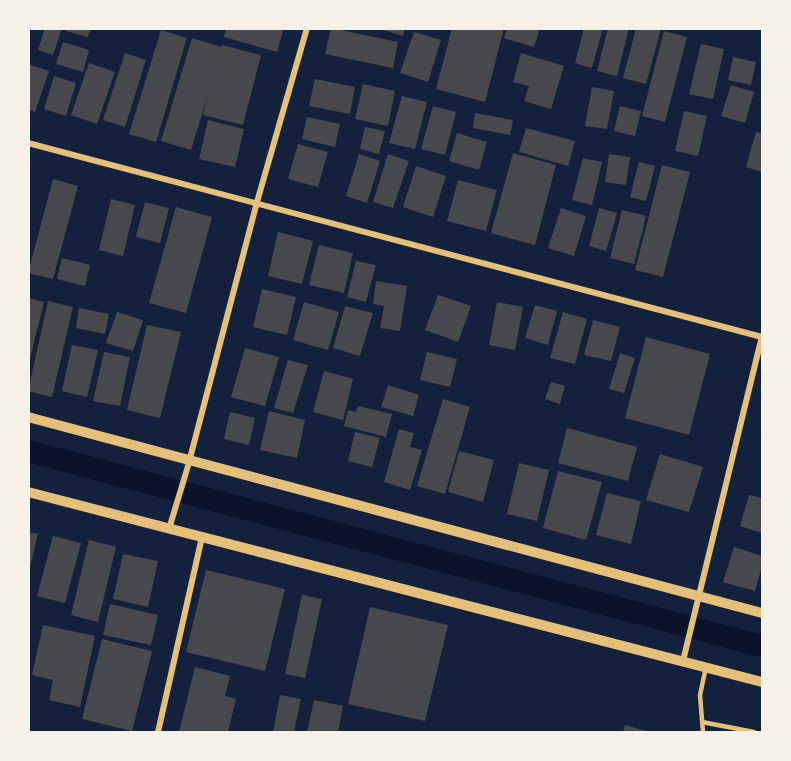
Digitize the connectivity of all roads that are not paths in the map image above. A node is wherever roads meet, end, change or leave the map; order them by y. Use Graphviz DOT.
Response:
graph roads {
  1 [pos="307,28"];
  2 [pos="28,143"];
  3 [pos="257,202"];
  4 [pos="762,337"];
  5 [pos="28,417"];
  6 [pos="189,463"];
  7 [pos="28,492"];
  8 [pos="169,529"];
  9 [pos="202,537"];
  10 [pos="698,596"];
  11 [pos="762,613"];
  12 [pos="683,661"];
  13 [pos="706,668"];
  14 [pos="762,682"];
  15 [pos="702,722"];
  16 [pos="158,732"];
  17 [pos="703,732"];
  18 [pos="754,732"];
  1 -- 3 [label="street"];
  2 -- 3 [label="street"];
  3 -- 4 [label="street"];
  3 -- 6 [label="street"];
  4 -- 10 [label="street"];
  5 -- 6 [label="street"];
  6 -- 8 [label="street"];
  6 -- 10 [label="street"];
  7 -- 8 [label="street"];
  8 -- 9 [label="street"];
  9 -- 12 [label="street"];
  9 -- 16 [label="street"];
  10 -- 11 [label="street"];
  10 -- 12 [label="street"];
  12 -- 13 [label="street"];
  13 -- 14 [label="street"];
  13 -- 15 [label="lane"];
  15 -- 17 [label="lane"];
  15 -- 18 [label="lane"];
}
